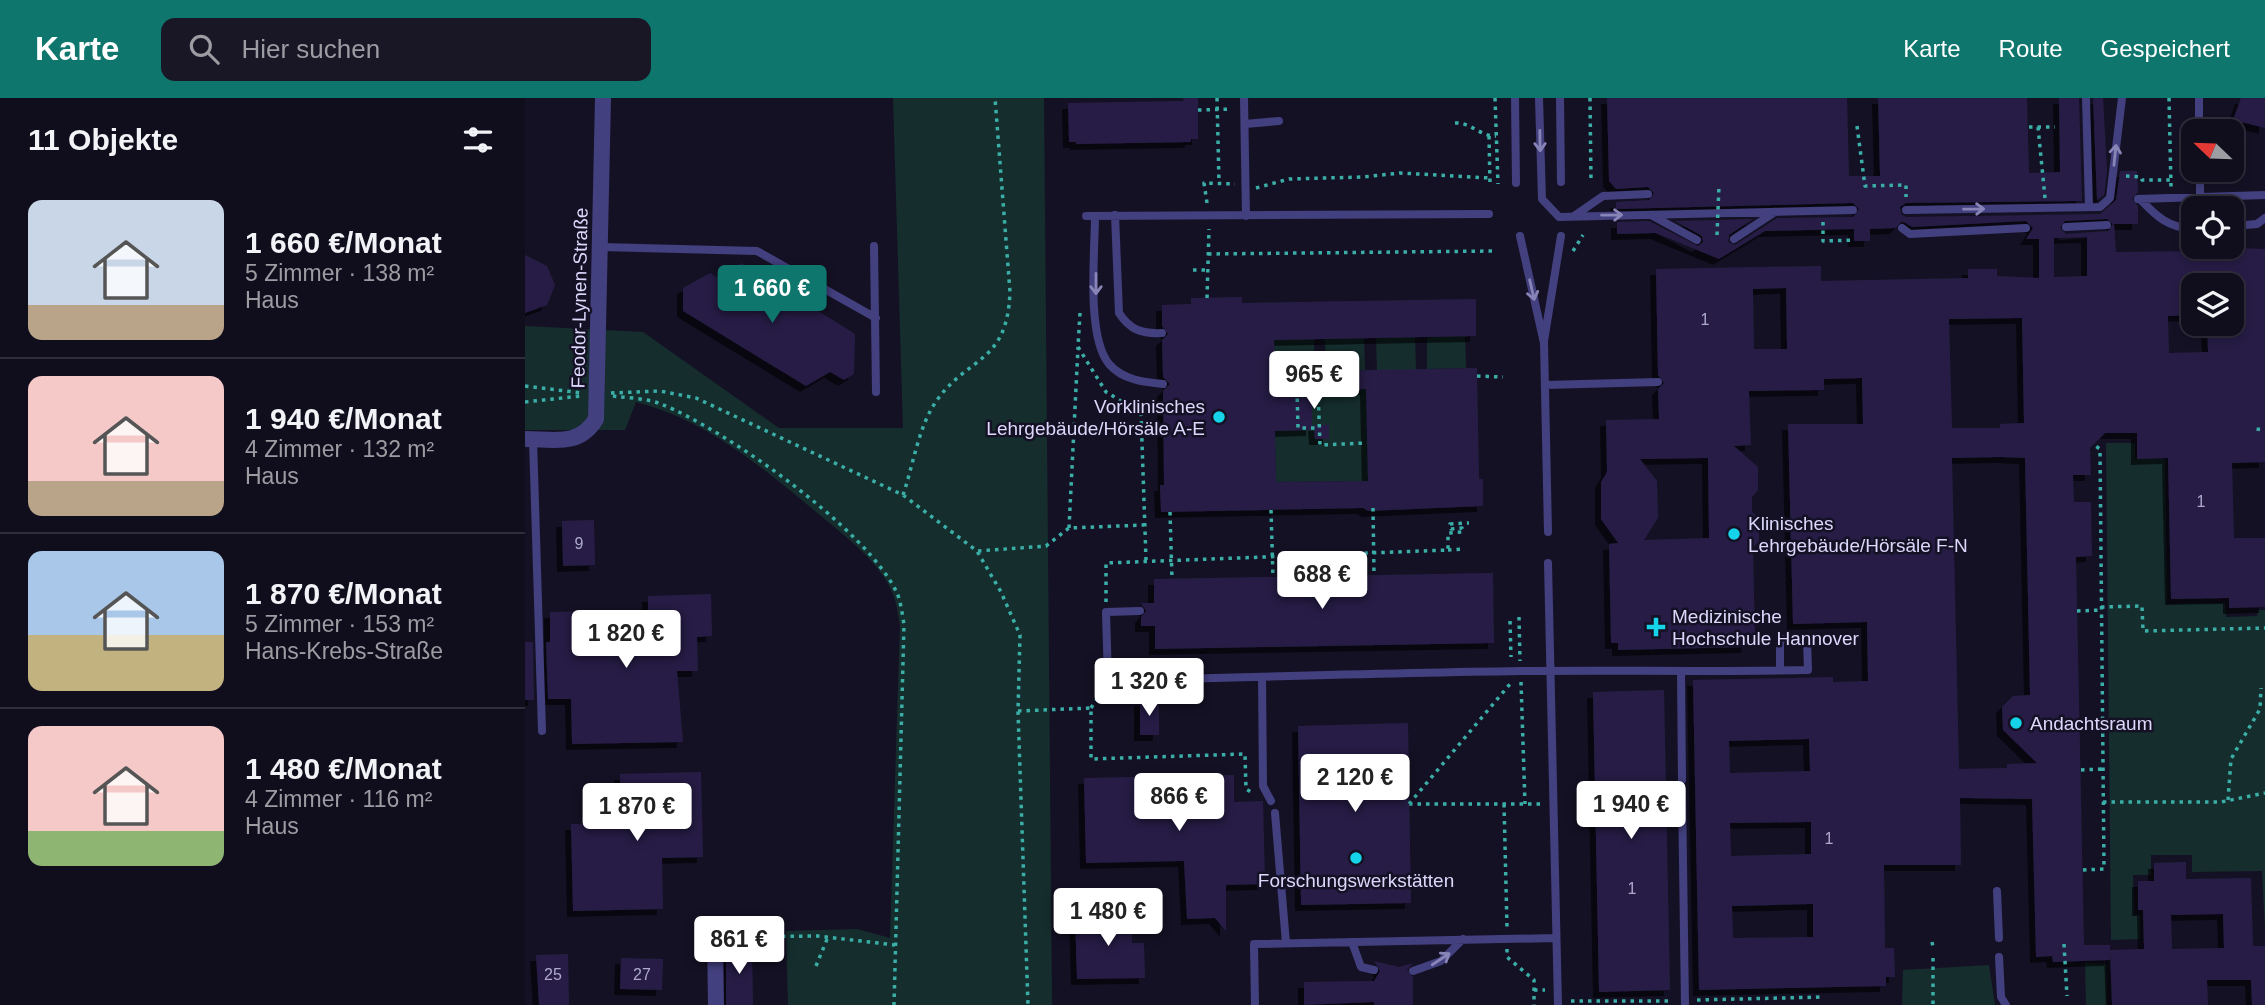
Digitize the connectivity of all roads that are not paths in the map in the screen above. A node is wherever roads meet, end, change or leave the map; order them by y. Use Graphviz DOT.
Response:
graph roads {
  1 [pos="603,98"];
  2 [pos="1244,98"];
  3 [pos="1515,98"];
  4 [pos="1539,98"];
  5 [pos="1560,98"];
  6 [pos="2086,98"];
  7 [pos="2122,98"];
  8 [pos="2199,98"];
  9 [pos="2199,119"];
  10 [pos="1279,121"];
  11 [pos="1245,124"];
  12 [pos="1561,182"];
  13 [pos="2200,182"];
  14 [pos="1516,183"];
  15 [pos="1648,194"];
  16 [pos="2265,195"];
  17 [pos="2200,196"];
  18 [pos="2181,197"];
  19 [pos="2089,207"];
  20 [pos="1853,210"];
  21 [pos="1906,210"];
  22 [pos="1775,212"];
  23 [pos="1489,214"];
  24 [pos="1115,215"];
  25 [pos="1650,215"];
  26 [pos="1246,216"];
  27 [pos="1574,216"];
  28 [pos="2265,218"];
  29 [pos="2108,225"];
  30 [pos="2244,225"];
  31 [pos="2066,227"];
  32 [pos="1902,228"];
  33 [pos="2026,228"];
  34 [pos="2181,228"];
  35 [pos="1520,236"];
  36 [pos="1561,236"];
  37 [pos="1734,239"];
  38 [pos="1697,240"];
  39 [pos="874,246"];
  40 [pos="601,247"];
  41 [pos="876,318"];
  42 [pos="1162,333"];
  43 [pos="1544,344"];
  44 [pos="1658,382"];
  45 [pos="1163,384"];
  46 [pos="1545,385"];
  47 [pos="876,392"];
  48 [pos="529,439"];
  49 [pos="1548,532"];
  50 [pos="1548,563"];
  51 [pos="1140,611"];
  52 [pos="1780,670"];
  53 [pos="1551,671"];
  54 [pos="1681,673"];
  55 [pos="1262,677"];
  56 [pos="542,731"];
  57 [pos="1682,780"];
  58 [pos="1682,791"];
  59 [pos="1271,801"];
  60 [pos="1275,813"];
  61 [pos="1997,891"];
  62 [pos="715,937"];
  63 [pos="1999,937"];
  64 [pos="1556,938"];
  65 [pos="1463,939"];
  66 [pos="1352,942"];
  67 [pos="1286,943"];
  68 [pos="1999,957"];
  69 [pos="1374,970"];
  70 [pos="1413,971"];
  71 [pos="1558,1001"];
  72 [pos="1685,1003"];
  73 [pos="716,1005"];
  74 [pos="1255,1005"];
  75 [pos="2006,1005"];
  1 -- 40 [label="street, Feodor-Lynen-Straße"];
  2 -- 11 [label="lane"];
  3 -- 14 [label="lane"];
  4 -- 27 [label="lane, one-way"];
  5 -- 12 [label="lane"];
  6 -- 19 [label="lane"];
  19 -- 7 [label="lane, one-way"];
  8 -- 9 [label="lane"];
  10 -- 11 [label="lane"];
  11 -- 26 [label="lane"];
  13 -- 17 [label="lane"];
  15 -- 27 [label="lane"];
  16 -- 17 [label="lane"];
  18 -- 34 [label="lane"];
  21 -- 19 [label="lane, one-way"];
  20 -- 22 [label="lane"];
  22 -- 25 [label="lane"];
  22 -- 37 [label="lane"];
  23 -- 26 [label="lane"];
  24 -- 26 [label="lane"];
  24 -- 42 [label="lane"];
  24 -- 45 [label="lane, one-way"];
  27 -- 25 [label="lane, one-way"];
  25 -- 38 [label="lane"];
  28 -- 30 [label="lane"];
  29 -- 31 [label="lane"];
  32 -- 33 [label="lane"];
  35 -- 43 [label="lane, one-way"];
  36 -- 43 [label="lane"];
  39 -- 41 [label="lane"];
  40 -- 41 [label="lane"];
  40 -- 48 [label="street, Feodor-Lynen-Straße"];
  41 -- 47 [label="lane"];
  43 -- 46 [label="lane"];
  44 -- 46 [label="lane"];
  46 -- 49 [label="lane"];
  48 -- 56 [label="lane"];
  50 -- 53 [label="lane"];
  51 -- 55 [label="lane"];
  52 -- 52 [label="lane"];
  52 -- 54 [label="lane"];
  53 -- 54 [label="lane"];
  53 -- 55 [label="lane"];
  53 -- 64 [label="lane"];
  54 -- 57 [label="lane"];
  55 -- 59 [label="lane"];
  58 -- 72 [label="lane"];
  60 -- 67 [label="lane"];
  61 -- 63 [label="lane"];
  62 -- 73 [label="street"];
  64 -- 65 [label="lane"];
  64 -- 71 [label="lane"];
  65 -- 66 [label="lane"];
  70 -- 65 [label="lane, one-way"];
  66 -- 67 [label="lane"];
  66 -- 69 [label="lane"];
  67 -- 74 [label="lane"];
  68 -- 75 [label="lane"];
}
